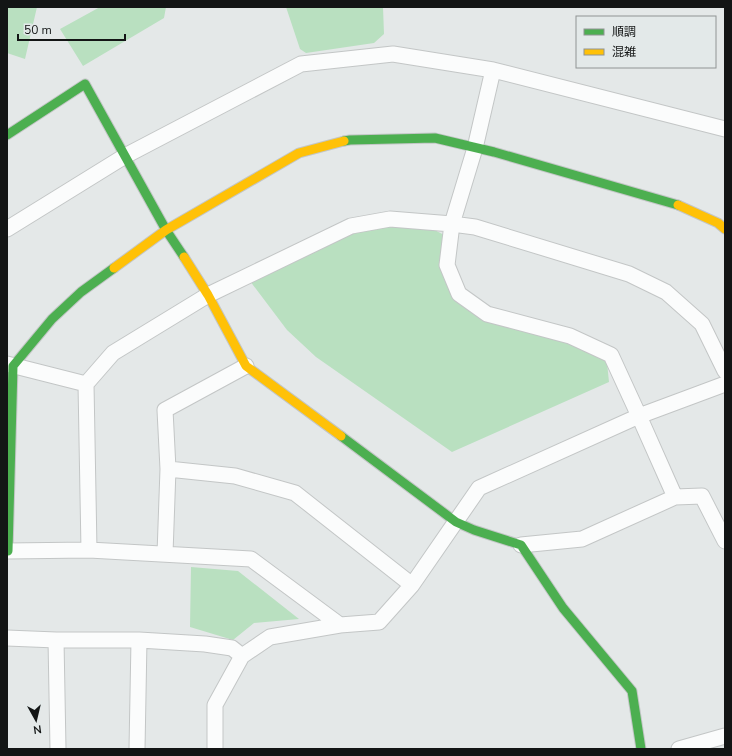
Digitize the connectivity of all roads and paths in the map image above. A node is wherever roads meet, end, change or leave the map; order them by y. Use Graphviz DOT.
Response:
graph roads {
  1 [pos="493,70"];
  2 [pos="725,129"];
  3 [pos="7,135"];
  4 [pos="475,148"];
  5 [pos="125,156"];
  6 [pos="452,224"];
  7 [pos="7,229"];
  8 [pos="725,229"];
  9 [pos="166,230"];
  10 [pos="208,295"];
  11 [pos="10,365"];
  12 [pos="246,366"];
  13 [pos="725,371"];
  14 [pos="86,384"];
  15 [pos="725,384"];
  16 [pos="639,416"];
  17 [pos="168,469"];
  18 [pos="675,497"];
  19 [pos="456,522"];
  20 [pos="725,541"];
  21 [pos="521,545"];
  22 [pos="89,550"];
  23 [pos="7,551"];
  24 [pos="165,554"];
  25 [pos="412,585"];
  26 [pos="340,625"];
  27 [pos="7,638"];
  28 [pos="56,640"];
  29 [pos="139,640"];
  30 [pos="242,656"];
  31 [pos="725,736"];
  32 [pos="58,749"];
  33 [pos="138,749"];
  34 [pos="215,749"];
  35 [pos="641,749"];
  36 [pos="679,749"];
  1 -- 2 [label="street"];
  1 -- 4 [label="street"];
  1 -- 5 [label="street"];
  3 -- 5 [label="street"];
  4 -- 6 [label="street"];
  4 -- 8 [label="street"];
  4 -- 9 [label="street"];
  5 -- 7 [label="street"];
  5 -- 9 [label="street"];
  6 -- 10 [label="street"];
  6 -- 13 [label="street"];
  6 -- 16 [label="street"];
  9 -- 10 [label="street"];
  9 -- 11 [label="street"];
  10 -- 12 [label="street"];
  10 -- 14 [label="street"];
  11 -- 14 [label="street"];
  11 -- 23 [label="street"];
  12 -- 17 [label="street"];
  12 -- 19 [label="street"];
  14 -- 22 [label="street"];
  15 -- 16 [label="street"];
  16 -- 18 [label="street"];
  16 -- 19 [label="street"];
  17 -- 24 [label="street"];
  17 -- 25 [label="street"];
  18 -- 20 [label="street"];
  18 -- 21 [label="street"];
  19 -- 21 [label="street"];
  19 -- 25 [label="street"];
  21 -- 35 [label="street"];
  22 -- 23 [label="street"];
  22 -- 24 [label="street"];
  24 -- 26 [label="street"];
  25 -- 26 [label="street"];
  26 -- 30 [label="street"];
  27 -- 28 [label="street"];
  28 -- 29 [label="street"];
  28 -- 32 [label="street"];
  29 -- 30 [label="street"];
  29 -- 33 [label="street"];
  30 -- 34 [label="street"];
  31 -- 36 [label="street"];
}
